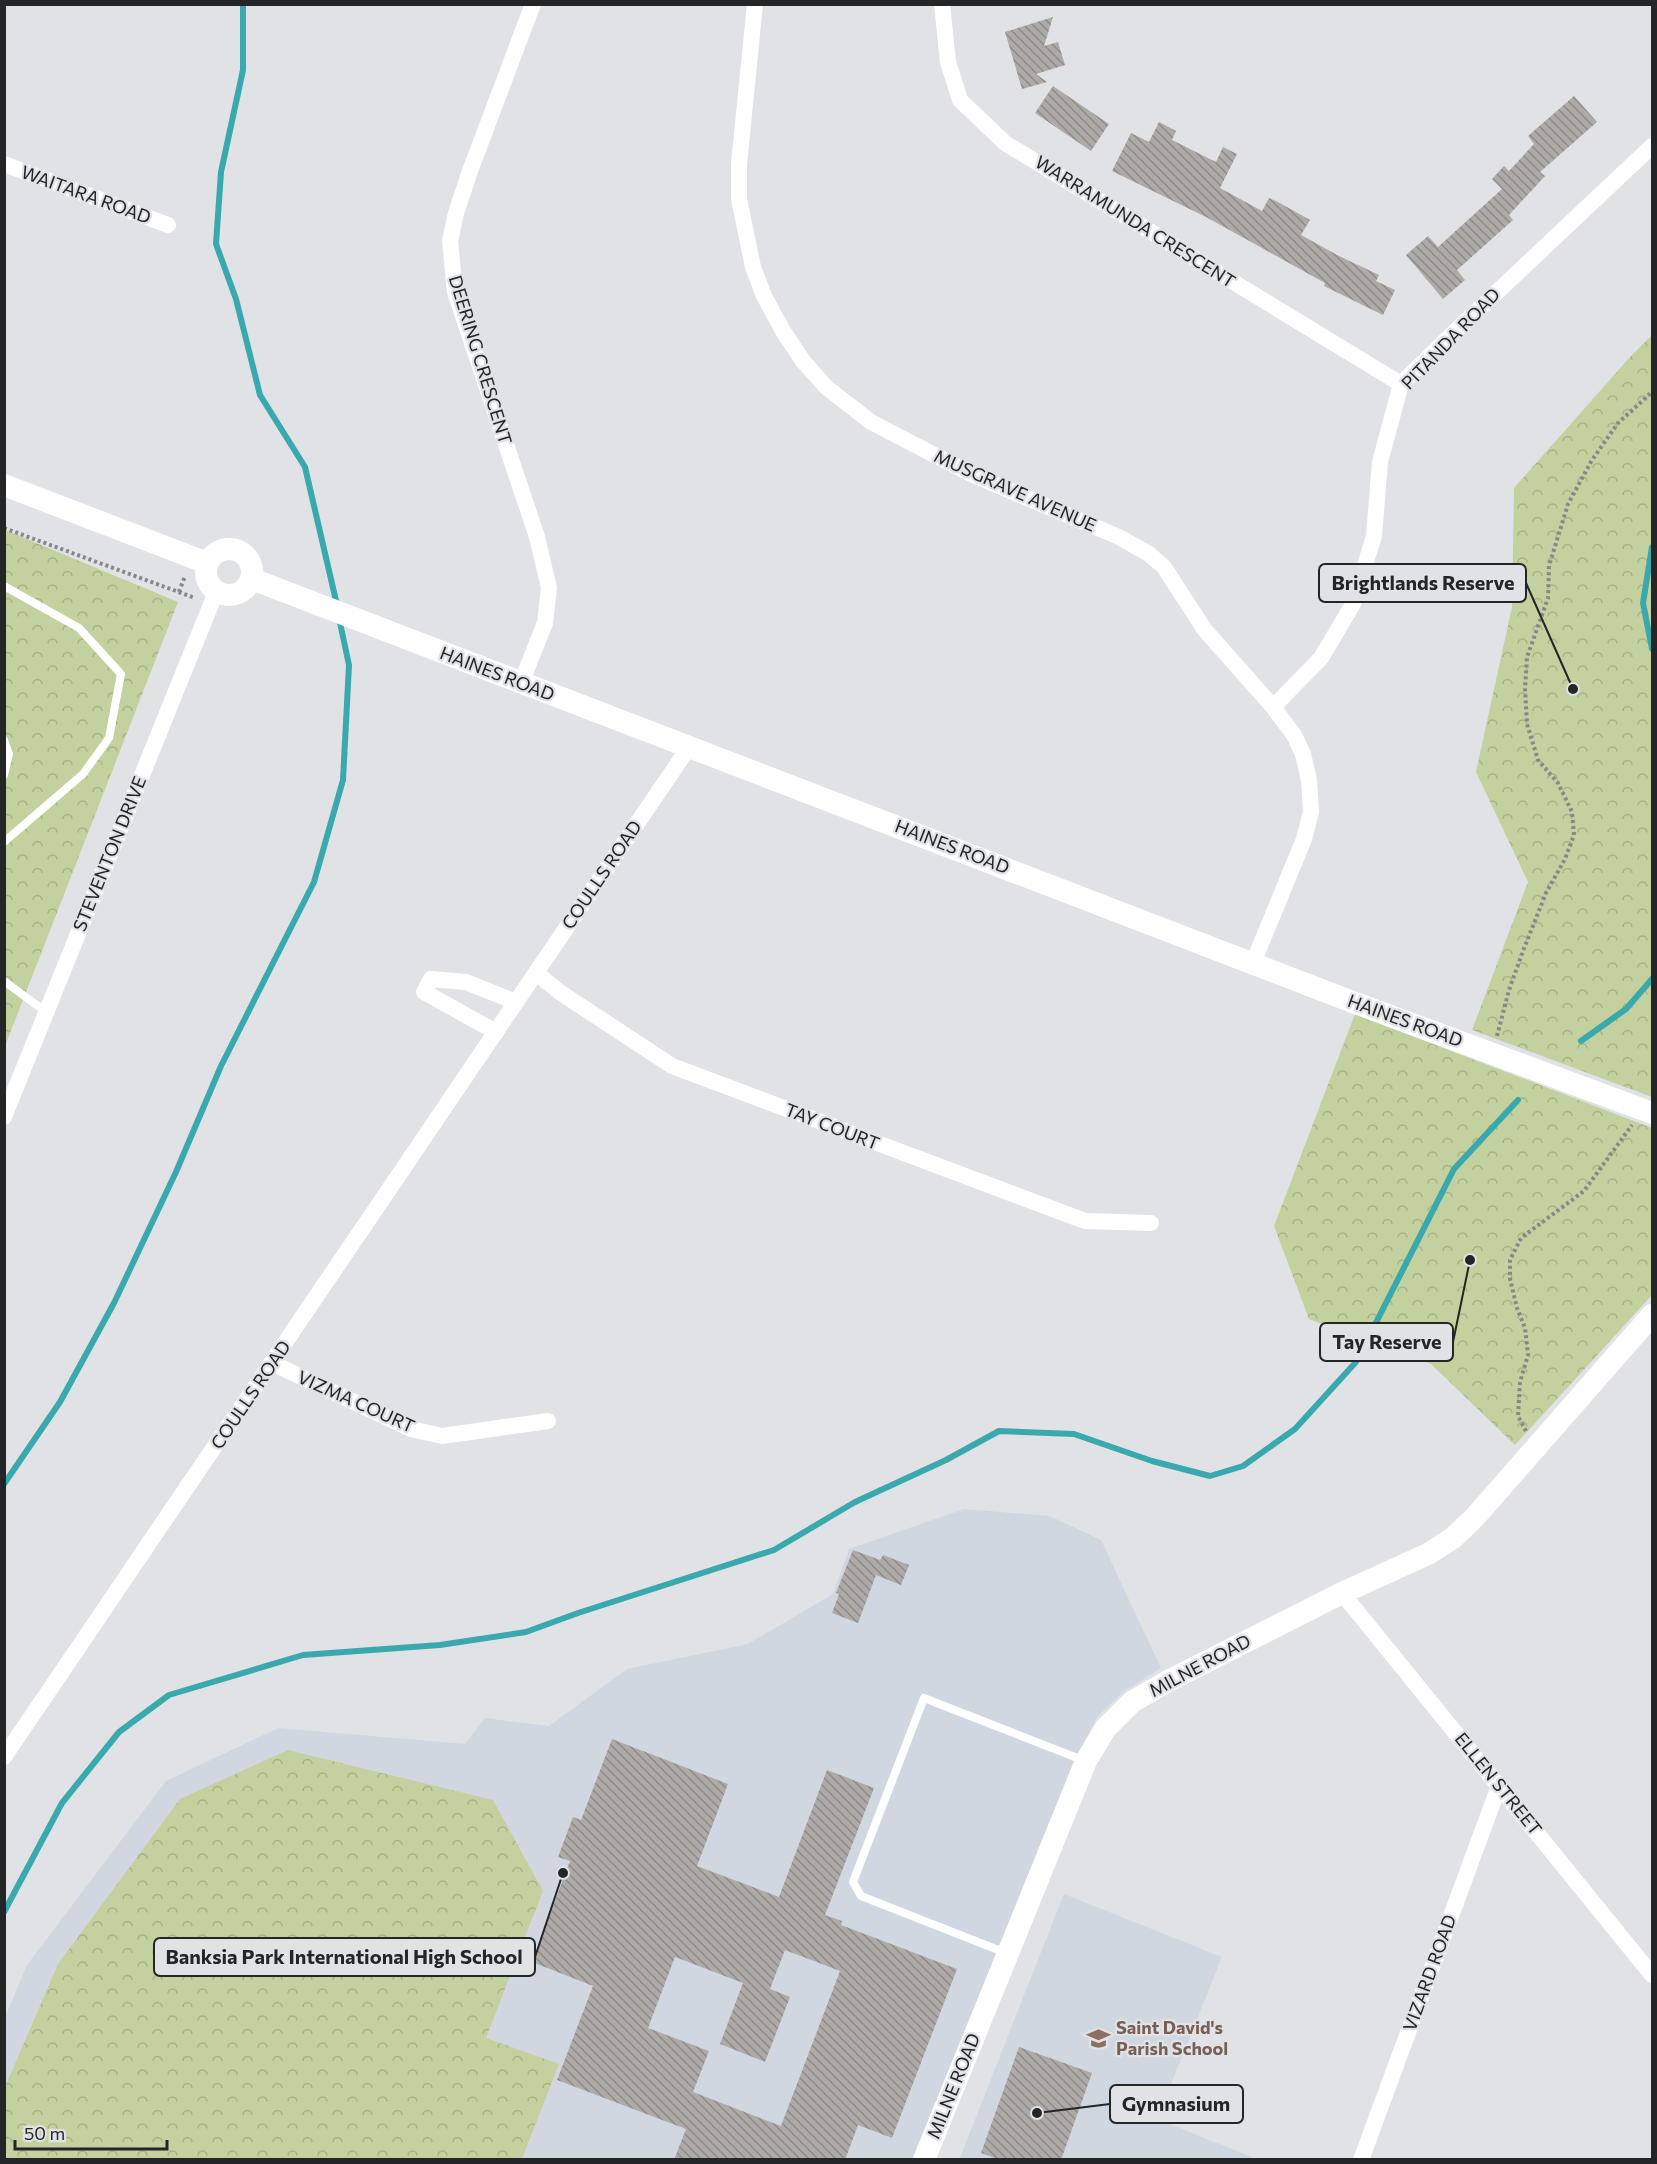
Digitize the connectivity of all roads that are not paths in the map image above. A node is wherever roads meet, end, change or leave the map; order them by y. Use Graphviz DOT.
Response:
graph roads {
  1 [pos="533,4"];
  2 [pos="755,4"];
  3 [pos="942,4"];
  4 [pos="1653,146"];
  5 [pos="4,164"];
  6 [pos="168,225"];
  7 [pos="1401,384"];
  8 [pos="4,484"];
  9 [pos="207,563"];
  10 [pos="252,579"];
  11 [pos="4,586"];
  12 [pos="213,598"];
  13 [pos="521,683"];
  14 [pos="1273,707"];
  15 [pos="4,740"];
  16 [pos="689,747"];
  17 [pos="4,776"];
  18 [pos="4,842"];
  19 [pos="1253,963"];
  20 [pos="536,973"];
  21 [pos="4,981"];
  22 [pos="516,1002"];
  23 [pos="46,1012"];
  24 [pos="496,1032"];
  25 [pos="1648,1111"];
  26 [pos="4,1116"];
  27 [pos="1151,1223"];
  28 [pos="1653,1315"];
  29 [pos="272,1363"];
  30 [pos="548,1421"];
  31 [pos="1342,1593"];
  32 [pos="4,1757"];
  33 [pos="1086,1761"];
  34 [pos="1499,1786"];
  35 [pos="1008,1953"];
  36 [pos="1653,1975"];
  37 [pos="924,2160"];
  38 [pos="1361,2160"];
  1 -- 13 [label="street, DEERING CRESCENT"];
  2 -- 14 [label="street, MUSGRAVE AVENUE"];
  3 -- 7 [label="street, WARRAMUNDA CRESCENT"];
  4 -- 7 [label="street, PITANDA ROAD"];
  5 -- 6 [label="street, WAITARA ROAD"];
  7 -- 14 [label="street, PITANDA ROAD"];
  8 -- 9 [label="main road"];
  9 -- 10 [label="main road"];
  9 -- 12 [label="main road"];
  10 -- 12 [label="main road"];
  10 -- 13 [label="main road, HAINES ROAD"];
  11 -- 18 [label="lane"];
  12 -- 23 [label="street, STEVENTON DRIVE"];
  13 -- 16 [label="main road, HAINES ROAD"];
  14 -- 19 [label="street, MUSGRAVE AVENUE"];
  15 -- 17 [label="lane"];
  16 -- 19 [label="main road, HAINES ROAD"];
  16 -- 20 [label="street, COULLS ROAD"];
  19 -- 25 [label="main road, HAINES ROAD"];
  20 -- 22 [label="street, COULLS ROAD"];
  20 -- 27 [label="street, TAY COURT"];
  21 -- 23 [label="lane"];
  22 -- 24 [label="street, COULLS ROAD"];
  22 -- 24 [label="street"];
  23 -- 26 [label="street, STEVENTON DRIVE"];
  24 -- 29 [label="street, COULLS ROAD"];
  28 -- 31 [label="main road, MILNE ROAD"];
  29 -- 30 [label="street, VIZMA COURT"];
  29 -- 32 [label="street, COULLS ROAD"];
  31 -- 33 [label="main road, MILNE ROAD"];
  31 -- 34 [label="street, ELLEN STREET"];
  33 -- 35 [label="main road, MILNE ROAD"];
  33 -- 35 [label="lane"];
  34 -- 36 [label="street, ELLEN STREET"];
  34 -- 38 [label="street, VIZARD ROAD"];
  35 -- 37 [label="main road, MILNE ROAD"];
}
